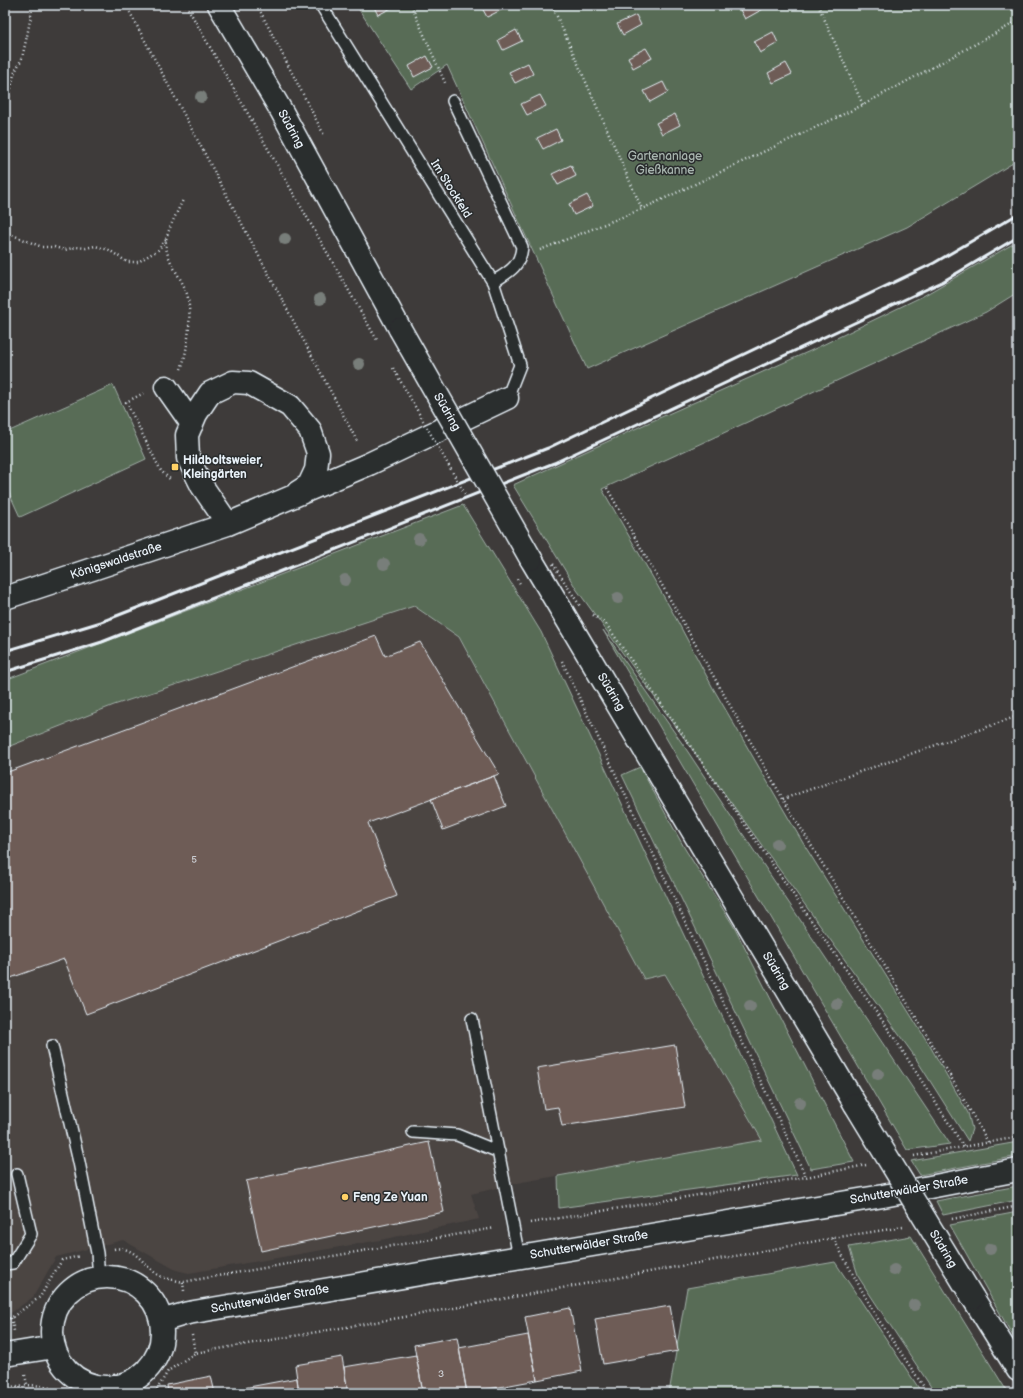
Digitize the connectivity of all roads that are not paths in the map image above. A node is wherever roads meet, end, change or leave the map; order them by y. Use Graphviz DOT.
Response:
graph roads {
  1 [pos="219,5"];
  2 [pos="321,5"];
  3 [pos="454,102"];
  4 [pos="493,282"];
  5 [pos="166,387"];
  6 [pos="507,398"];
  7 [pos="192,424"];
  8 [pos="294,495"];
  9 [pos="228,524"];
  10 [pos="5,598"];
  11 [pos="472,1019"];
  12 [pos="52,1046"];
  13 [pos="413,1132"];
  14 [pos="499,1152"];
  15 [pos="1018,1170"];
  16 [pos="17,1174"];
  17 [pos="519,1257"];
  18 [pos="5,1264"];
  19 [pos="100,1277"];
  20 [pos="161,1321"];
  21 [pos="54,1347"];
  22 [pos="5,1354"];
  23 [pos="1018,1370"];
  24 [pos="115,1390"];
  1 -- 23 [label="street, Südring, bridge"];
  2 -- 4 [label="lane, Im Stockfeld"];
  3 -- 4 [label="lane"];
  4 -- 6 [label="lane, Im Stockfeld"];
  5 -- 7 [label="street"];
  6 -- 8 [label="street, Königswaldstraße"];
  7 -- 8 [label="street, Königswaldstraße"];
  7 -- 9 [label="street, Königswaldstraße"];
  8 -- 9 [label="street, Königswaldstraße"];
  9 -- 10 [label="street, Königswaldstraße"];
  11 -- 14 [label="lane"];
  12 -- 19 [label="lane"];
  13 -- 14 [label="lane"];
  14 -- 17 [label="lane"];
  15 -- 17 [label="street, Schutterwälder Straße"];
  16 -- 18 [label="lane"];
  17 -- 20 [label="street, Schutterwälder Straße"];
  19 -- 20 [label="street"];
  19 -- 21 [label="street"];
  20 -- 24 [label="street"];
  21 -- 22 [label="street"];
  21 -- 24 [label="street"];
}
